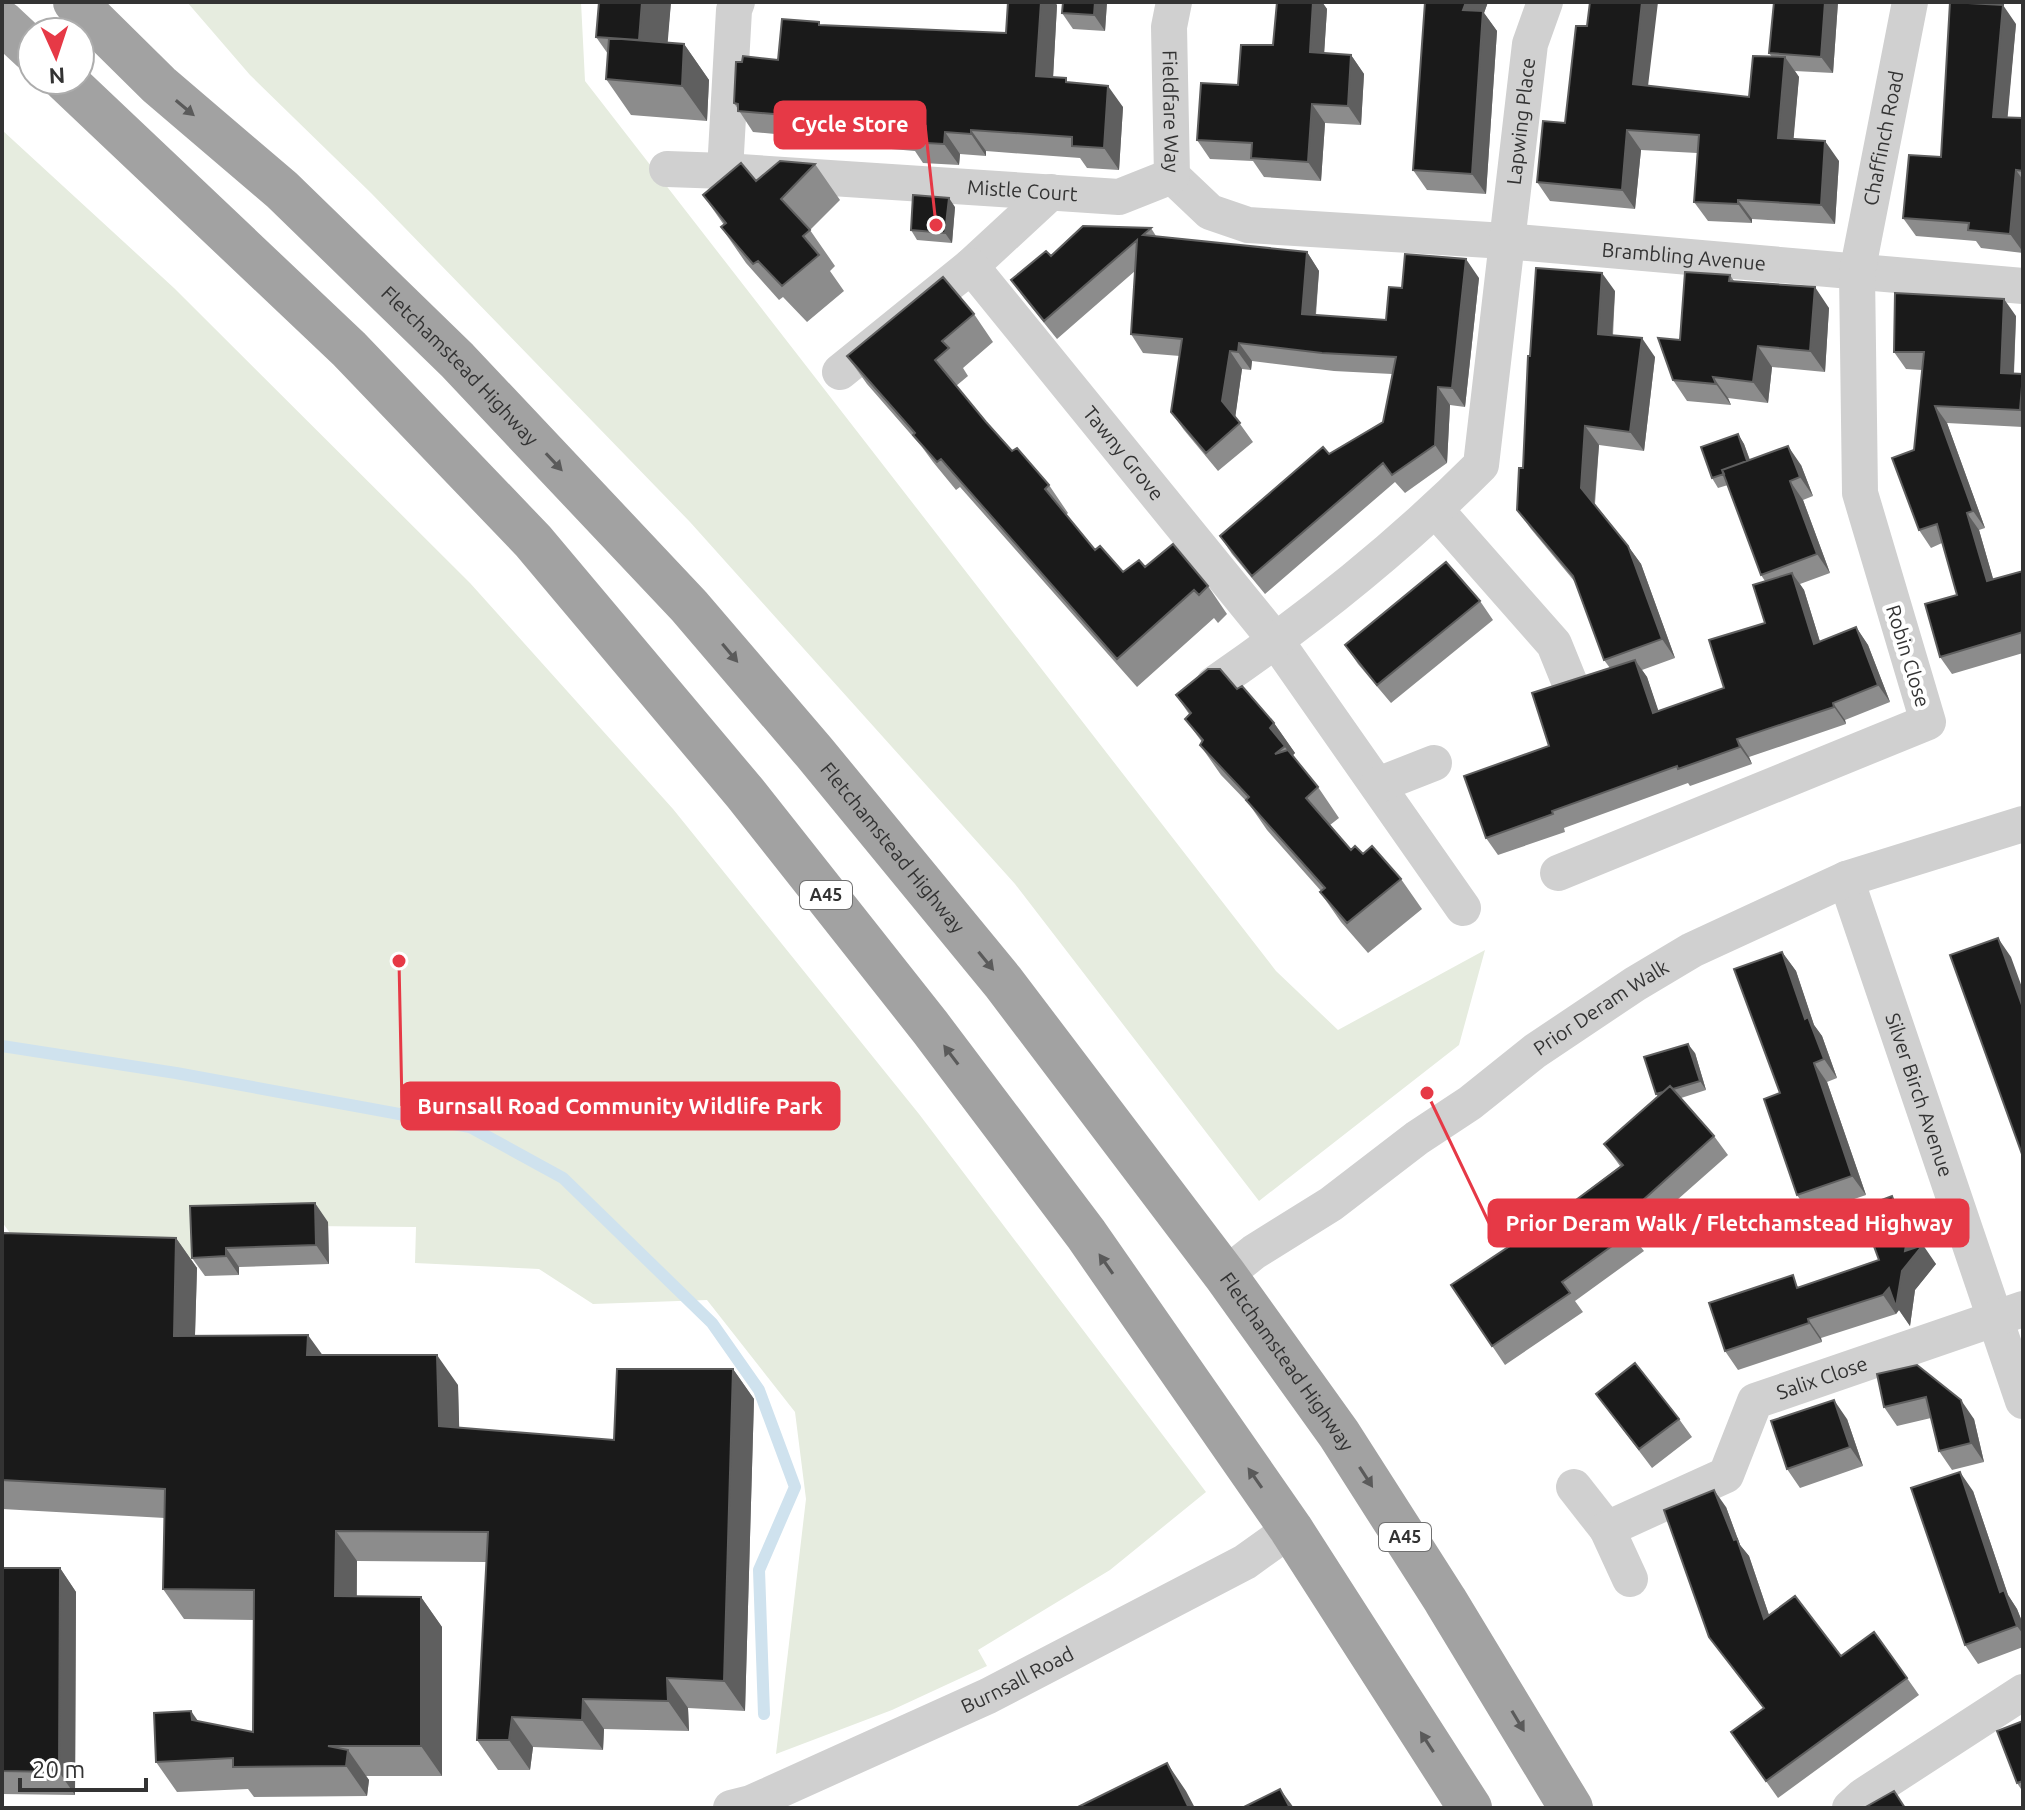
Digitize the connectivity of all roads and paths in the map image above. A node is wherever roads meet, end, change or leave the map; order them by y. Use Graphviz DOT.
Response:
graph roads {
  1 [pos="75,2"];
  2 [pos="87,2"];
  3 [pos="737,2"];
  4 [pos="1174,2"];
  5 [pos="1545,2"];
  6 [pos="1910,2"];
  7 [pos="129,53"];
  8 [pos="82,96"];
  9 [pos="667,169"];
  10 [pos="725,171"];
  11 [pos="1172,176"];
  12 [pos="1051,192"];
  13 [pos="1346,232"];
  14 [pos="1505,241"];
  15 [pos="971,266"];
  16 [pos="1857,273"];
  17 [pos="2023,286"];
  18 [pos="840,372"];
  19 [pos="1436,510"];
  20 [pos="1276,641"];
  21 [pos="1569,681"];
  22 [pos="1214,684"];
  23 [pos="1434,763"];
  24 [pos="1378,785"];
  25 [pos="2023,824"];
  26 [pos="1574,859"];
  27 [pos="1846,879"];
  28 [pos="1463,908"];
  29 [pos="1225,1275"];
  30 [pos="2010,1314"];
  31 [pos="2023,1401"];
  32 [pos="1574,1487"];
  33 [pos="1291,1529"];
  34 [pos="1607,1529"];
  35 [pos="1630,1579"];
  36 [pos="2023,1692"];
  37 [pos="731,1808"];
  38 [pos="1470,1808"];
  39 [pos="1571,1808"];
  40 [pos="1850,1808"];
  1 -- 7 [label="highway, Fletchamstead Highway / A45"];
  2 -- 7 [label="highway"];
  3 -- 10 [label="street"];
  4 -- 11 [label="street, Fieldfare Way"];
  5 -- 14 [label="street, Lapwing Place"];
  6 -- 16 [label="street, Chaffinch Road"];
  7 -- 29 [label="highway, Fletchamstead Highway / A45, one-way"];
  33 -- 8 [label="highway, A45, one-way"];
  9 -- 10 [label="street, Mistle Court"];
  10 -- 12 [label="street, Mistle Court"];
  11 -- 12 [label="street, Mistle Court"];
  11 -- 13 [label="street, Fieldfare Way"];
  12 -- 15 [label="street"];
  13 -- 14 [label="street, Brambling Avenue"];
  14 -- 16 [label="street, Brambling Avenue"];
  14 -- 19 [label="street"];
  15 -- 18 [label="street"];
  15 -- 20 [label="street, Tawny Grove"];
  16 -- 17 [label="street, Brambling Avenue"];
  16 -- 26 [label="street, Robin Close"];
  19 -- 20 [label="street"];
  19 -- 21 [label="street"];
  20 -- 22 [label="street"];
  20 -- 24 [label="street, Tawny Grove"];
  23 -- 24 [label="street"];
  24 -- 28 [label="street, Tawny Grove"];
  25 -- 27 [label="street, Prior Deram Walk"];
  27 -- 29 [label="street, Prior Deram Walk"];
  27 -- 30 [label="street, Silver Birch Avenue"];
  29 -- 39 [label="highway, Fletchamstead Highway / A45, one-way"];
  30 -- 31 [label="street, Silver Birch Avenue"];
  30 -- 34 [label="street, Salix Close"];
  32 -- 34 [label="street"];
  33 -- 37 [label="street, Burnsall Road"];
  38 -- 33 [label="highway, A45, one-way"];
  34 -- 35 [label="street"];
  36 -- 40 [label="street"];
}
